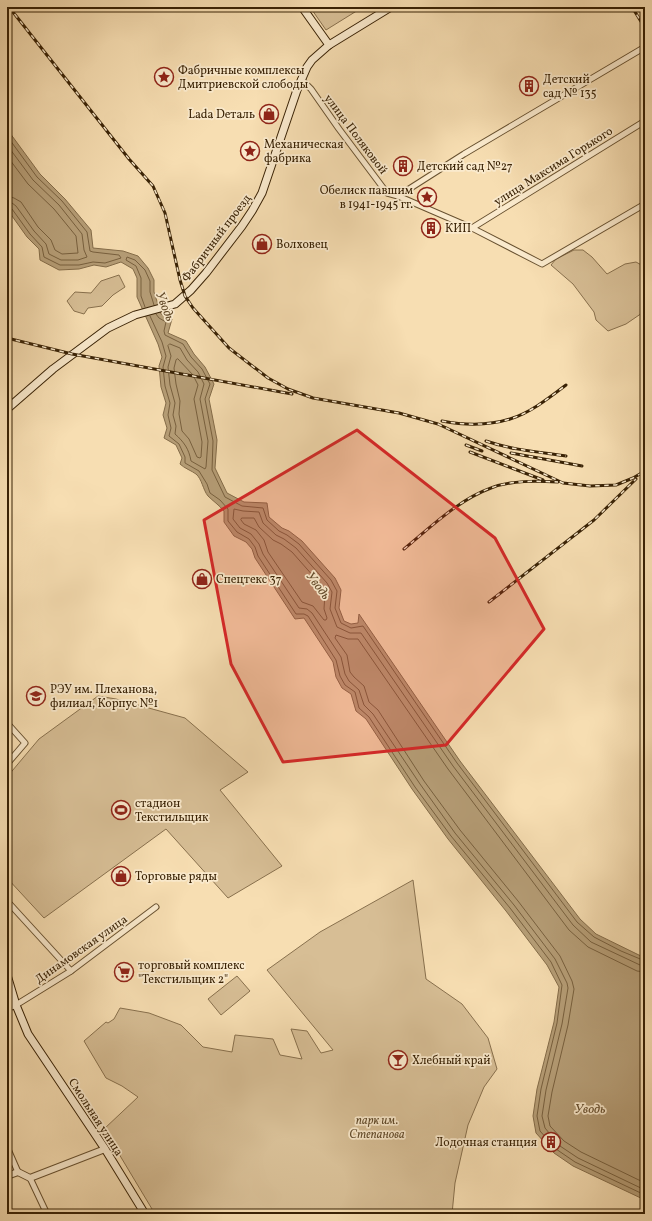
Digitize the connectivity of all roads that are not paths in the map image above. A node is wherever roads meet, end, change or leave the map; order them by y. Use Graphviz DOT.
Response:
graph roads {
  1 [pos="302,7"];
  2 [pos="390,7"];
  3 [pos="642,7"];
  4 [pos="645,11"];
  5 [pos="329,45"];
  6 [pos="645,47"];
  7 [pos="301,79"];
  8 [pos="645,121"];
  9 [pos="398,196"];
  10 [pos="645,204"];
  11 [pos="472,228"];
  12 [pos="7,409"];
  13 [pos="7,723"];
  14 [pos="7,764"];
  15 [pos="7,901"];
  16 [pos="156,907"];
  17 [pos="71,971"];
  18 [pos="7,975"];
  19 [pos="16,1005"];
  20 [pos="7,1008"];
  21 [pos="7,1147"];
  22 [pos="105,1149"];
  23 [pos="18,1172"];
  24 [pos="7,1176"];
  25 [pos="30,1178"];
  26 [pos="47,1214"];
  27 [pos="144,1214"];
  1 -- 5 [label="main road"];
  2 -- 5 [label="main road, Фабричный проезд"];
  3 -- 4 [label="main road"];
  5 -- 7 [label="main road, Фабричный проезд"];
  6 -- 9 [label="street"];
  7 -- 9 [label="street, улица Поляковой"];
  7 -- 12 [label="main road, Фабричный проезд"];
  8 -- 11 [label="street, улица Максима Горького"];
  9 -- 11 [label="street, улица Поляковой"];
  10 -- 11 [label="street, улица Поляковой"];
  13 -- 14 [label="street"];
  15 -- 17 [label="street"];
  16 -- 17 [label="street, Динамовская улица"];
  17 -- 19 [label="street, Динамовская улица"];
  18 -- 19 [label="main road, Смольная улица"];
  19 -- 20 [label="street"];
  19 -- 22 [label="main road, Смольная улица"];
  21 -- 23 [label="street"];
  22 -- 25 [label="street"];
  22 -- 27 [label="main road, Смольная улица"];
  23 -- 24 [label="street"];
  23 -- 25 [label="street"];
  25 -- 26 [label="street"];
}
